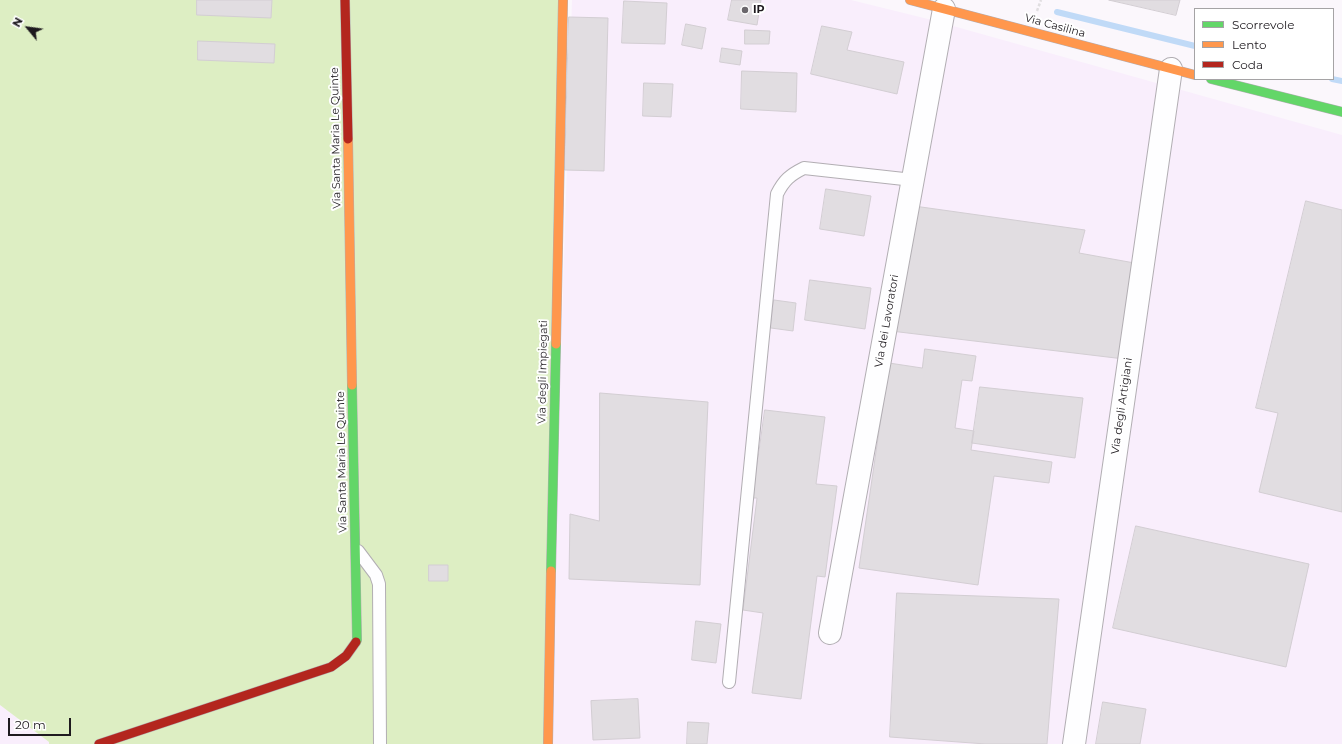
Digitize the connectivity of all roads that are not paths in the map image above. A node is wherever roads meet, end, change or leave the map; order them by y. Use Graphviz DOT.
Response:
graph roads {
  1 [pos="345,0"];
  2 [pos="563,0"];
  3 [pos="910,0"];
  4 [pos="944,9"];
  5 [pos="1170,69"];
  6 [pos="1194,75"];
  7 [pos="1216,80"];
  8 [pos="1342,112"];
  9 [pos="913,180"];
  10 [pos="356,549"];
  11 [pos="830,633"];
  12 [pos="728,682"];
  13 [pos="99,744"];
  14 [pos="380,744"];
  15 [pos="548,744"];
  16 [pos="1074,744"];
  1 -- 10 [label="street, Via Santa Maria Le Quinte"];
  2 -- 15 [label="street, Via degli Impiegati"];
  3 -- 4 [label="street, Via Casilina"];
  4 -- 5 [label="street, Via Casilina"];
  4 -- 9 [label="street, Via dei Lavoratori"];
  5 -- 6 [label="street, Via Casilina"];
  5 -- 16 [label="street, Via degli Artigiani"];
  7 -- 8 [label="street"];
  9 -- 11 [label="street, Via dei Lavoratori"];
  9 -- 12 [label="lane"];
  10 -- 13 [label="street, Via Santa Maria Le Quinte"];
  10 -- 14 [label="lane"];
}
